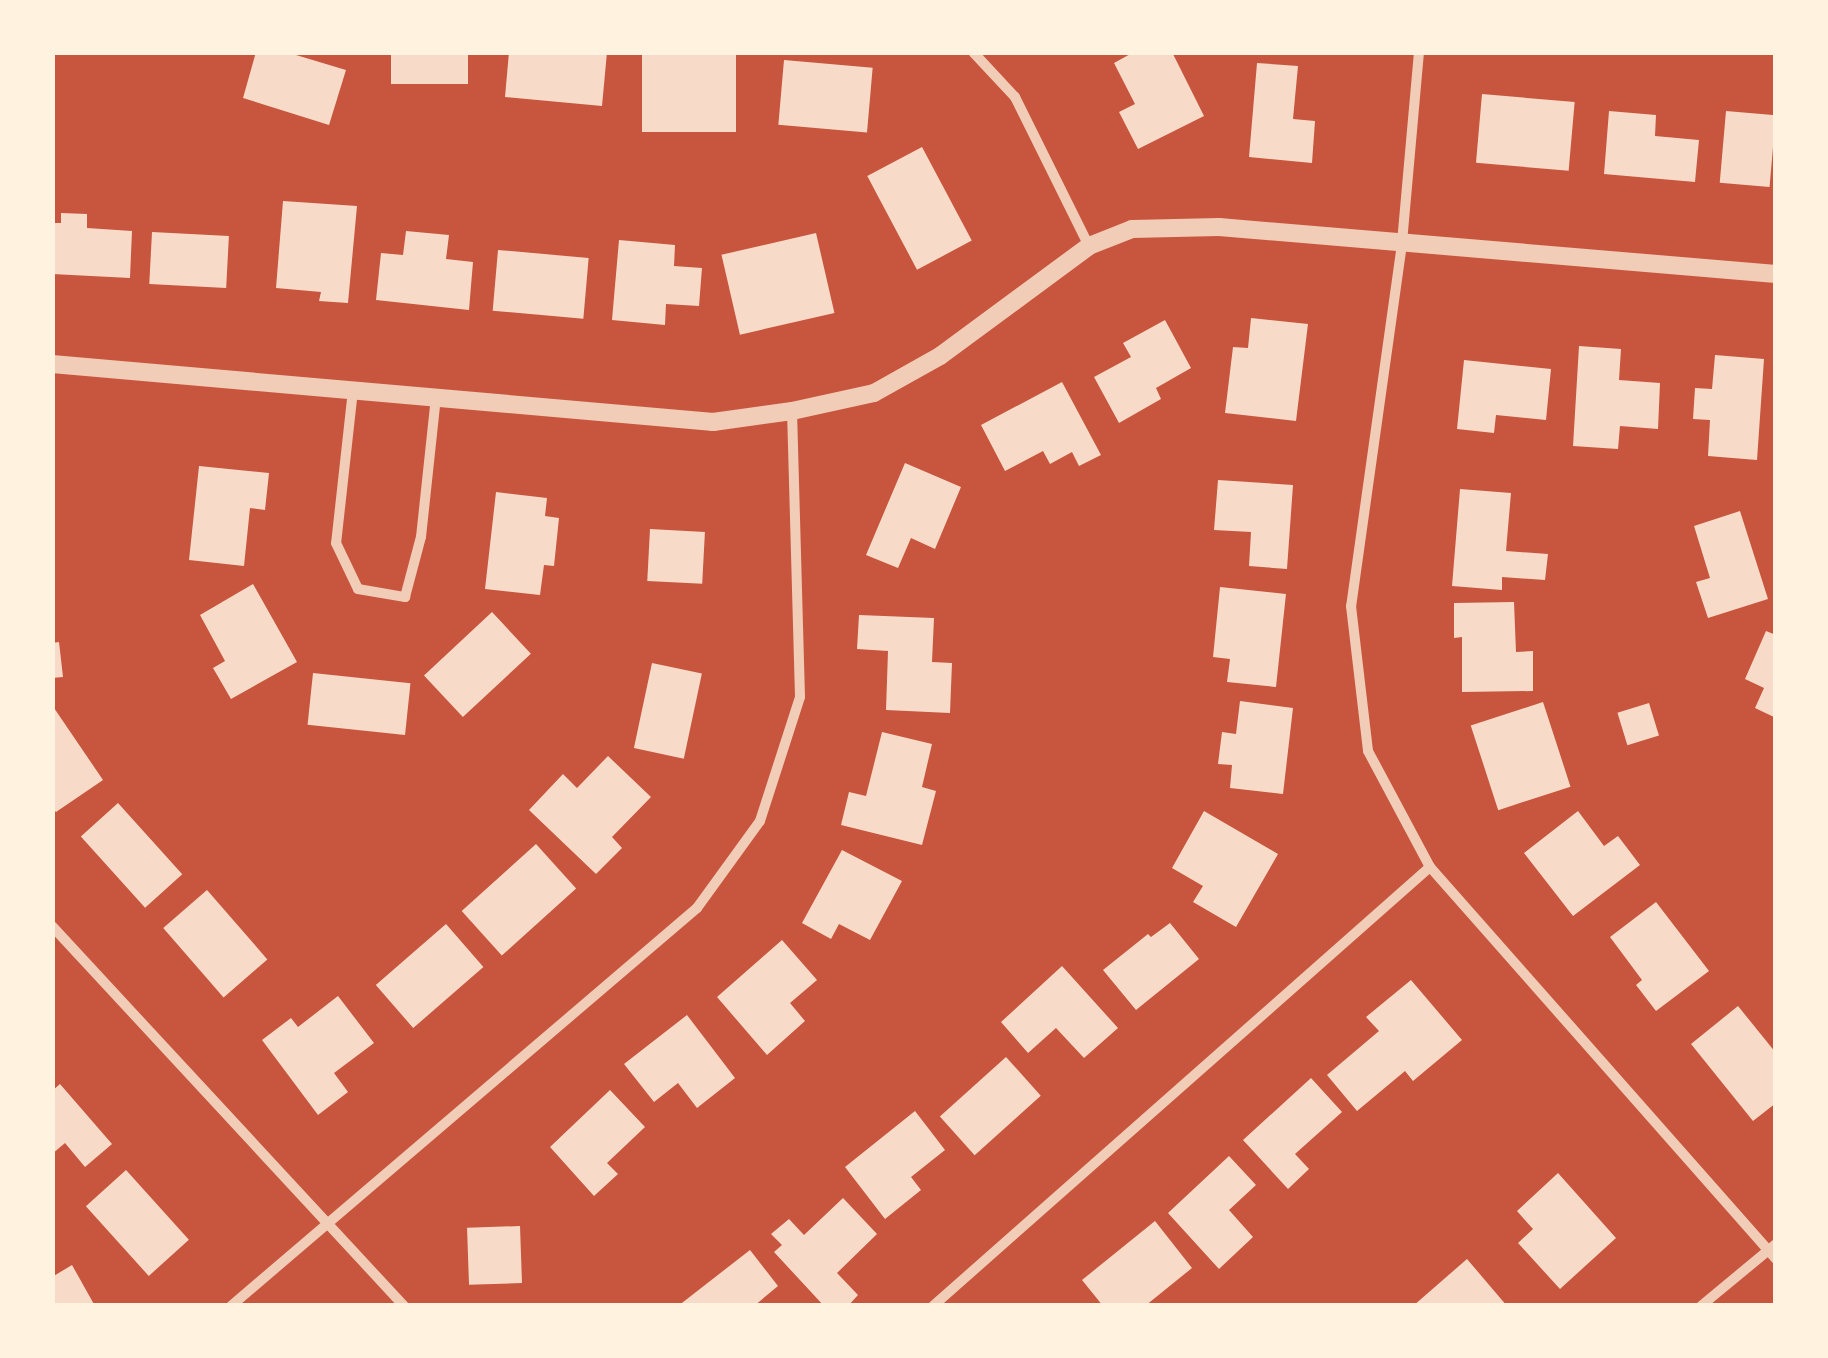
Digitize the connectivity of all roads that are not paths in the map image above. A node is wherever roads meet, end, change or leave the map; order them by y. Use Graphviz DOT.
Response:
graph roads {
  1 [pos="973,52"];
  2 [pos="1419,52"];
  3 [pos="1402,244"];
  4 [pos="1089,246"];
  5 [pos="1776,274"];
  6 [pos="52,364"];
  7 [pos="353,390"];
  8 [pos="436,397"];
  9 [pos="792,411"];
  10 [pos="1430,867"];
  11 [pos="52,926"];
  12 [pos="331,1222"];
  13 [pos="1773,1251"];
  14 [pos="230,1306"];
  15 [pos="404,1306"];
  16 [pos="933,1306"];
  17 [pos="1700,1306"];
  1 -- 4 [label="street"];
  2 -- 3 [label="street"];
  3 -- 4 [label="street"];
  3 -- 5 [label="street"];
  3 -- 10 [label="street"];
  4 -- 9 [label="street"];
  6 -- 7 [label="street"];
  7 -- 8 [label="street"];
  7 -- 8 [label="street"];
  8 -- 9 [label="street"];
  9 -- 12 [label="street"];
  10 -- 13 [label="street"];
  10 -- 16 [label="street"];
  11 -- 12 [label="street"];
  12 -- 14 [label="street"];
  12 -- 15 [label="street"];
  13 -- 17 [label="street"];
}
